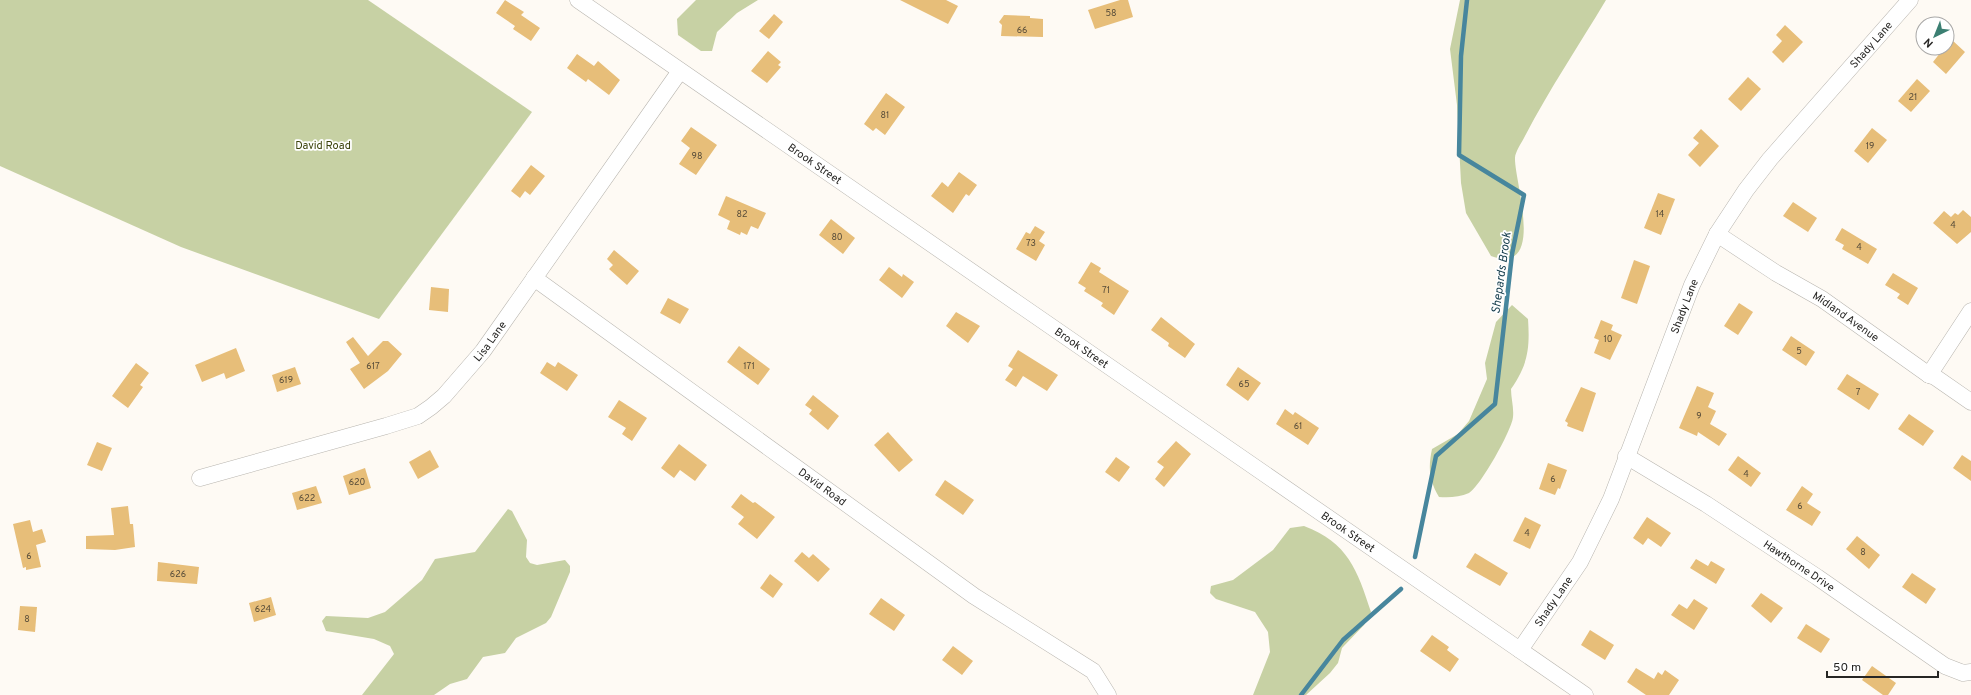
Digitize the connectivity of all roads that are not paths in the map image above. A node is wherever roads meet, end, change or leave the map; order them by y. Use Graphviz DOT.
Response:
graph roads {
  1 [pos="578,0"];
  2 [pos="1910,0"];
  3 [pos="680,71"];
  4 [pos="1717,234"];
  5 [pos="534,278"];
  6 [pos="1971,311"];
  7 [pos="1930,375"];
  8 [pos="1971,402"];
  9 [pos="1626,456"];
  10 [pos="200,478"];
  11 [pos="1520,650"];
  12 [pos="1971,672"];
  13 [pos="1108,695"];
  14 [pos="1585,695"];
  1 -- 3 [label="street, Brook Street"];
  2 -- 4 [label="street, Shady Lane"];
  3 -- 5 [label="street, Lisa Lane"];
  3 -- 11 [label="street, Brook Street"];
  4 -- 7 [label="street, Midland Avenue"];
  4 -- 9 [label="street, Shady Lane"];
  5 -- 10 [label="street, Lisa Lane"];
  5 -- 13 [label="street, David Road"];
  6 -- 7 [label="street"];
  7 -- 8 [label="street, Midland Avenue"];
  9 -- 11 [label="street, Shady Lane"];
  9 -- 12 [label="street, Hawthorne Drive"];
  11 -- 14 [label="street, Brook Street"];
}
